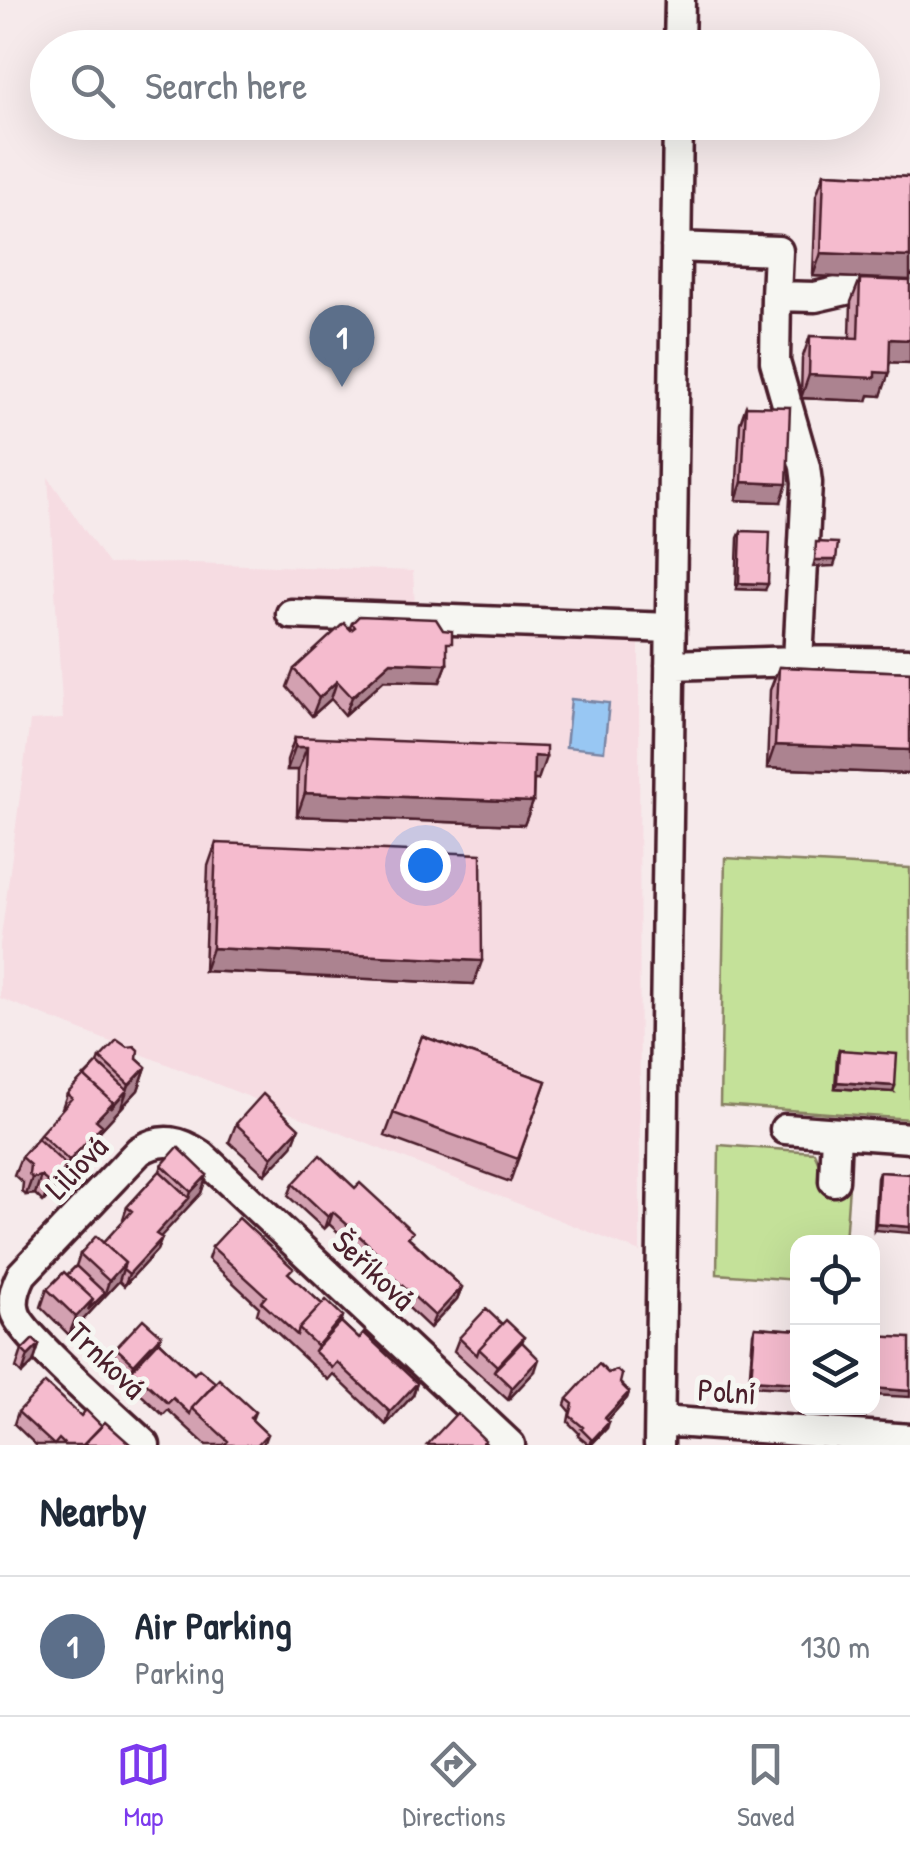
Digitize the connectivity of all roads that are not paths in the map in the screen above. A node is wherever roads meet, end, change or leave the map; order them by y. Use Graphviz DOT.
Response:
graph roads {
  1 [pos="680,0"];
  2 [pos="679,30"];
  3 [pos="678,140"];
  4 [pos="676,248"];
  5 [pos="910,291"];
  6 [pos="776,296"];
  7 [pos="291,614"];
  8 [pos="671,628"];
  9 [pos="798,661"];
  10 [pos="910,663"];
  11 [pos="670,665"];
  12 [pos="785,1129"];
  13 [pos="836,1133"];
  14 [pos="910,1138"];
  15 [pos="189,1147"];
  16 [pos="834,1181"];
  17 [pos="21,1324"];
  18 [pos="659,1433"];
  19 [pos="910,1438"];
  20 [pos="145,1445"];
  21 [pos="510,1445"];
  1 -- 2 [label="street"];
  3 -- 4 [label="street"];
  4 -- 6 [label="street"];
  4 -- 8 [label="street"];
  5 -- 6 [label="street"];
  6 -- 9 [label="street"];
  7 -- 8 [label="street"];
  8 -- 11 [label="street"];
  9 -- 10 [label="street"];
  9 -- 11 [label="street"];
  11 -- 18 [label="street"];
  12 -- 13 [label="street"];
  13 -- 14 [label="street"];
  13 -- 16 [label="street"];
  15 -- 17 [label="street, Liliová"];
  15 -- 21 [label="street, Šeříková"];
  17 -- 20 [label="street, Trnková"];
  18 -- 19 [label="street, Polní"];
}
